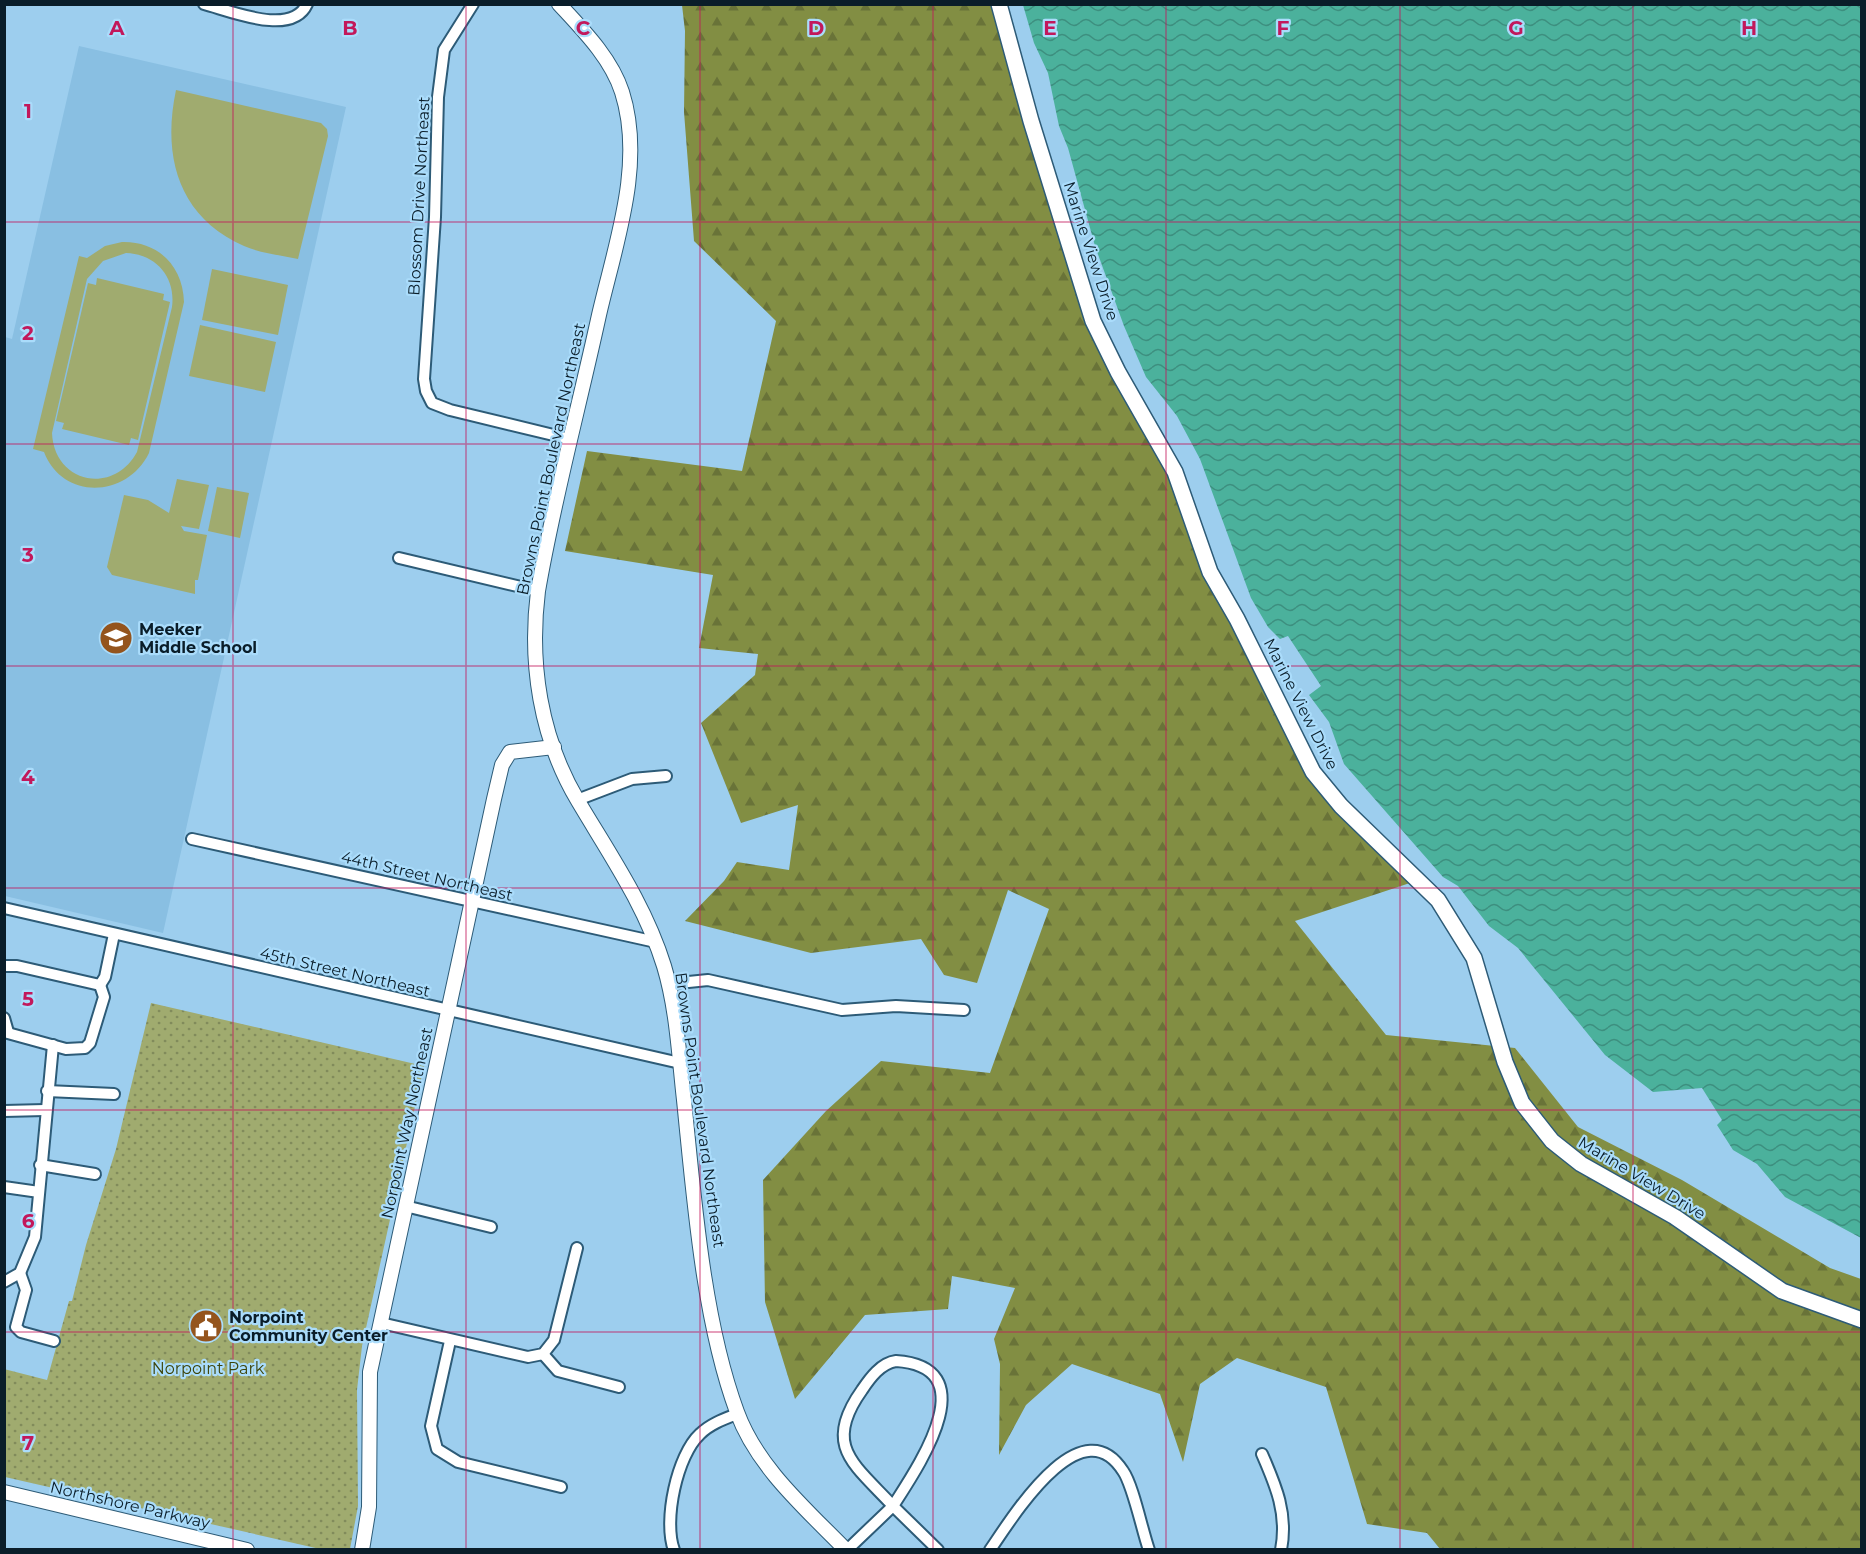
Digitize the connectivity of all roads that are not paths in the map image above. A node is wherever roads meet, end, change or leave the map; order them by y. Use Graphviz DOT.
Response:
graph roads {
  1 [pos="204,4"];
  2 [pos="307,4"];
  3 [pos="473,4"];
  4 [pos="559,4"];
  5 [pos="999,4"];
  6 [pos="570,439"];
  7 [pos="399,558"];
  8 [pos="538,591"];
  9 [pos="554,747"];
  10 [pos="666,776"];
  11 [pos="577,800"];
  12 [pos="192,839"];
  13 [pos="472,902"];
  14 [pos="4,908"];
  15 [pos="114,934"];
  16 [pos="656,942"];
  17 [pos="4,966"];
  18 [pos="669,984"];
  19 [pos="100,985"];
  20 [pos="964,1010"];
  21 [pos="448,1011"];
  22 [pos="4,1018"];
  23 [pos="6,1032"];
  24 [pos="53,1045"];
  25 [pos="680,1063"];
  26 [pos="47,1091"];
  27 [pos="114,1094"];
  28 [pos="45,1110"];
  29 [pos="4,1112"];
  30 [pos="40,1165"];
  31 [pos="95,1174"];
  32 [pos="4,1187"];
  33 [pos="39,1192"];
  34 [pos="405,1206"];
  35 [pos="491,1227"];
  36 [pos="577,1248"];
  37 [pos="20,1273"];
  38 [pos="6,1279"];
  39 [pos="1862,1320"];
  40 [pos="381,1323"];
  41 [pos="54,1341"];
  42 [pos="450,1341"];
  43 [pos="543,1354"];
  44 [pos="619,1387"];
  45 [pos="737,1414"];
  46 [pos="1262,1454"];
  47 [pos="561,1487"];
  48 [pos="4,1492"];
  49 [pos="893,1506"];
  50 [pos="247,1550"];
  51 [pos="362,1550"];
  52 [pos="674,1550"];
  53 [pos="846,1550"];
  54 [pos="938,1550"];
  55 [pos="990,1550"];
  56 [pos="1149,1550"];
  57 [pos="1281,1550"];
  1 -- 2 [label="street"];
  3 -- 6 [label="street, Blossom Drive Northeast"];
  4 -- 6 [label="street, Browns Point Boulevard Northeast"];
  5 -- 39 [label="main road, Marine View Drive"];
  6 -- 8 [label="street, Browns Point Boulevard Northeast"];
  7 -- 8 [label="street"];
  8 -- 9 [label="street, Browns Point Boulevard Northeast"];
  9 -- 11 [label="street, Browns Point Boulevard Northeast"];
  9 -- 13 [label="street, Norpoint Way Northeast"];
  10 -- 11 [label="street"];
  11 -- 16 [label="street, Browns Point Boulevard Northeast"];
  12 -- 13 [label="street, 44th Street Northeast"];
  13 -- 16 [label="street, 44th Street Northeast"];
  13 -- 21 [label="street, Norpoint Way Northeast"];
  14 -- 15 [label="street, 45th Street Northeast"];
  15 -- 19 [label="street"];
  15 -- 21 [label="street, 45th Street Northeast"];
  16 -- 18 [label="street, Browns Point Boulevard Northeast"];
  17 -- 19 [label="street"];
  18 -- 20 [label="street"];
  18 -- 25 [label="street, Browns Point Boulevard Northeast"];
  19 -- 24 [label="street"];
  21 -- 25 [label="street, 45th Street Northeast"];
  21 -- 34 [label="street, Norpoint Way Northeast"];
  22 -- 23 [label="street"];
  23 -- 24 [label="street"];
  24 -- 26 [label="street"];
  25 -- 45 [label="street, Browns Point Boulevard Northeast"];
  26 -- 27 [label="street"];
  26 -- 28 [label="street"];
  28 -- 29 [label="street"];
  28 -- 30 [label="street"];
  30 -- 31 [label="street"];
  30 -- 33 [label="street"];
  32 -- 33 [label="street"];
  33 -- 37 [label="street"];
  34 -- 35 [label="street"];
  34 -- 40 [label="street, Norpoint Way Northeast"];
  36 -- 43 [label="street"];
  37 -- 38 [label="street"];
  37 -- 41 [label="street"];
  40 -- 42 [label="street"];
  40 -- 51 [label="street, Norpoint Way Northeast"];
  42 -- 43 [label="street"];
  42 -- 47 [label="street"];
  43 -- 44 [label="street"];
  45 -- 52 [label="street"];
  45 -- 53 [label="street, Browns Point Boulevard Northeast"];
  46 -- 57 [label="street"];
  48 -- 50 [label="street, Northshore Parkway"];
  49 -- 49 [label="street"];
  49 -- 53 [label="street"];
  49 -- 54 [label="street"];
  55 -- 56 [label="street"];
}
